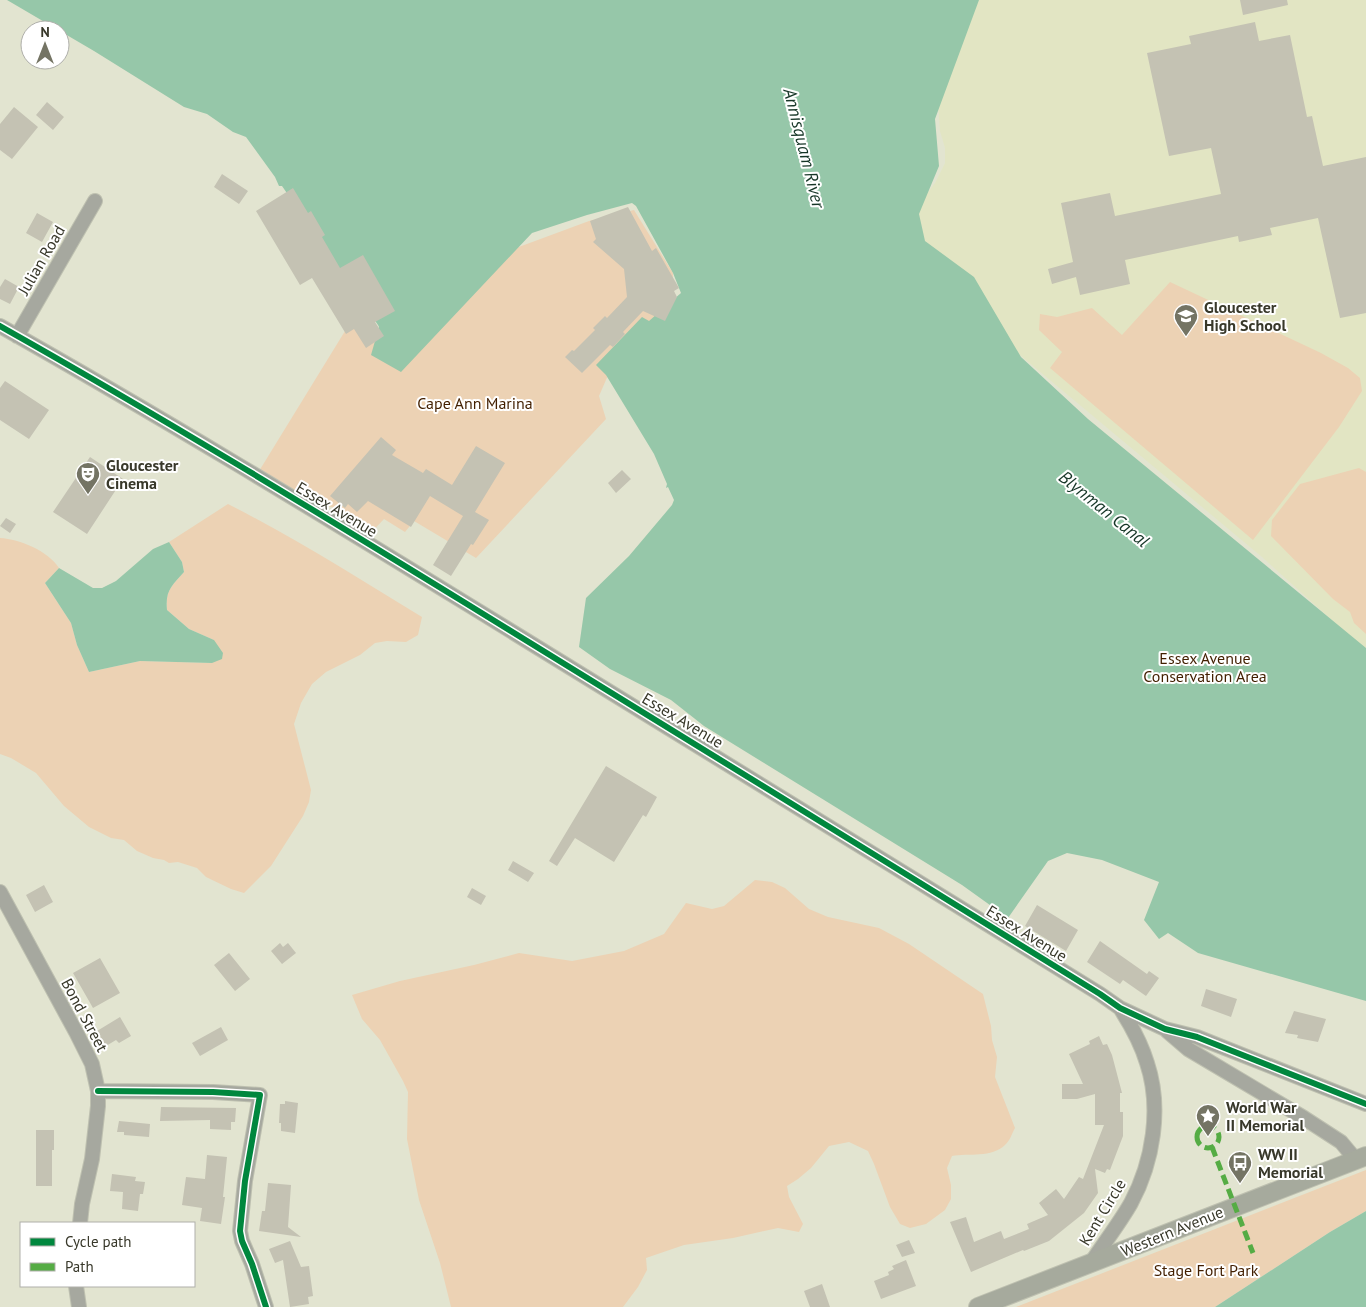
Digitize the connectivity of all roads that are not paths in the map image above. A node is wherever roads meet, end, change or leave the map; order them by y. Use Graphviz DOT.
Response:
graph roads {
  1 [pos="95,201"];
  2 [pos="0,326"];
  3 [pos="17,336"];
  4 [pos="0,892"];
  5 [pos="1120,1008"];
  6 [pos="1165,1029"];
  7 [pos="98,1091"];
  8 [pos="1366,1104"];
  9 [pos="1361,1158"];
  10 [pos="80,1222"];
  11 [pos="1091,1263"];
  12 [pos="76,1287"];
  13 [pos="78,1307"];
  14 [pos="266,1307"];
  15 [pos="978,1307"];
  1 -- 3 [label="street, Julian Road"];
  2 -- 3 [label="street, Essex Avenue"];
  3 -- 5 [label="street, Essex Avenue"];
  4 -- 7 [label="street, Bond Street"];
  5 -- 6 [label="street, Essex Avenue"];
  5 -- 11 [label="street, Kent Circle"];
  6 -- 8 [label="street, Essex Avenue"];
  6 -- 9 [label="street, Essex Avenue"];
  7 -- 10 [label="street, Bond Street"];
  7 -- 14 [label="street"];
  9 -- 11 [label="main road, Western Avenue"];
  11 -- 15 [label="main road, Western Avenue"];
  12 -- 13 [label="street"];
}
